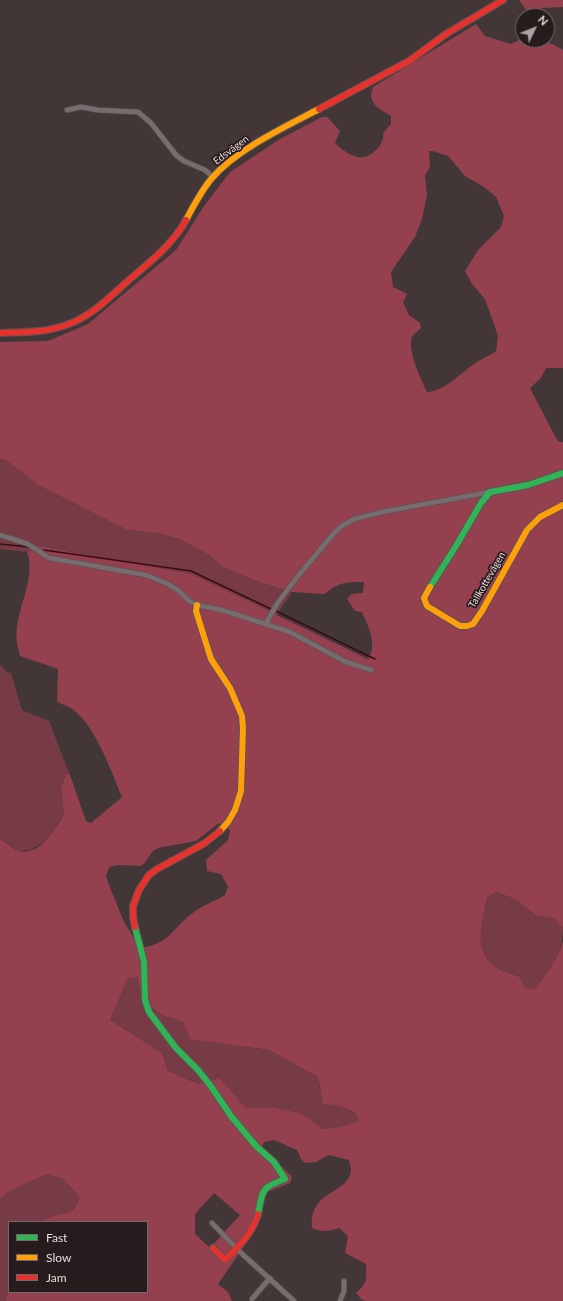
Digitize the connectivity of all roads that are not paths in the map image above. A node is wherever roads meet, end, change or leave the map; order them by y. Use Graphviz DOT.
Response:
graph roads {
  1 [pos="503,0"];
  2 [pos="68,110"];
  3 [pos="213,177"];
  4 [pos="0,333"];
  5 [pos="563,473"];
  6 [pos="489,494"];
  7 [pos="563,505"];
  8 [pos="0,535"];
  9 [pos="197,605"];
  10 [pos="266,623"];
  11 [pos="371,670"];
  12 [pos="212,1223"];
  13 [pos="213,1248"];
  14 [pos="237,1248"];
  15 [pos="270,1278"];
  16 [pos="344,1281"];
  17 [pos="252,1299"];
  18 [pos="294,1301"];
  19 [pos="340,1301"];
  1 -- 3 [label="street, Edsvägen"];
  2 -- 3 [label="street"];
  3 -- 4 [label="street, Edsvägen"];
  5 -- 6 [label="street"];
  6 -- 7 [label="street, Tallkottevägen"];
  6 -- 10 [label="street"];
  8 -- 9 [label="street"];
  9 -- 10 [label="street"];
  9 -- 14 [label="street"];
  10 -- 11 [label="street"];
  12 -- 14 [label="street"];
  13 -- 14 [label="street"];
  14 -- 15 [label="street"];
  15 -- 17 [label="street"];
  15 -- 18 [label="street"];
  16 -- 19 [label="street"];
}
